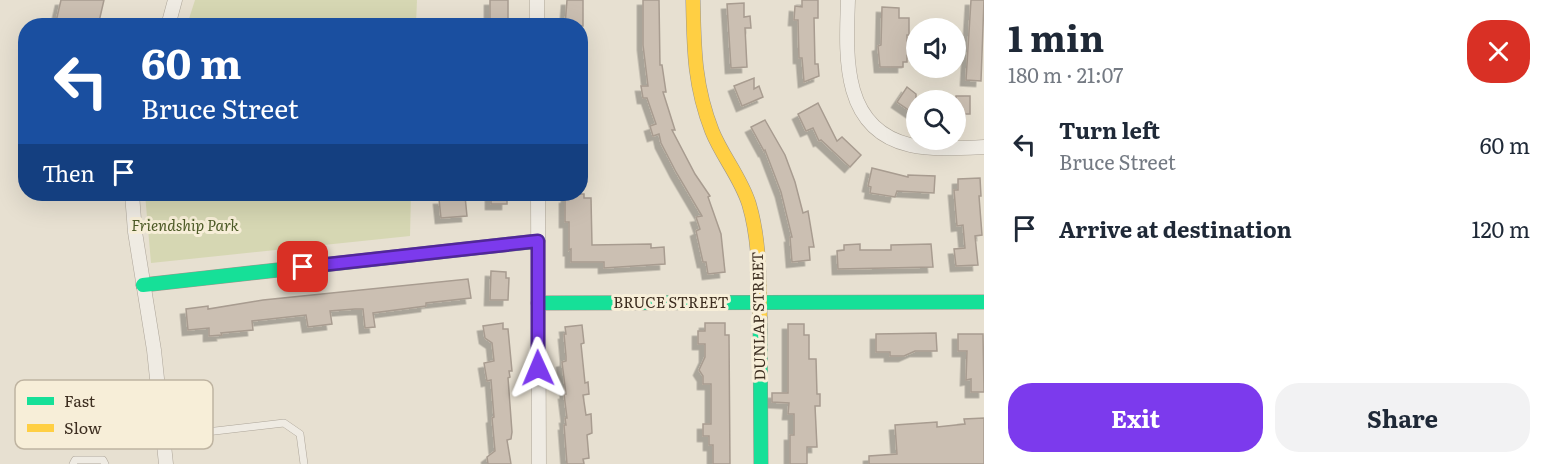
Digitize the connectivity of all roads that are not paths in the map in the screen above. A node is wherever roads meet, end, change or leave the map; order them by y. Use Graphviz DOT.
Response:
graph roads {
  1 [pos="175,0"];
  2 [pos="537,0"];
  3 [pos="693,0"];
  4 [pos="848,0"];
  5 [pos="170,18"];
  6 [pos="537,18"];
  7 [pos="984,147"];
  8 [pos="133,201"];
  9 [pos="538,201"];
  10 [pos="538,241"];
  11 [pos="143,285"];
  12 [pos="760,302"];
  13 [pos="984,302"];
  14 [pos="538,303"];
  15 [pos="157,380"];
  16 [pos="213,431"];
  17 [pos="165,449"];
  18 [pos="73,464"];
  19 [pos="105,464"];
  20 [pos="166,464"];
  21 [pos="304,464"];
  22 [pos="539,464"];
  23 [pos="761,464"];
  1 -- 5 [label="street"];
  2 -- 6 [label="street"];
  3 -- 12 [label="street, DUNLAP STREET"];
  4 -- 7 [label="street"];
  8 -- 11 [label="street"];
  9 -- 10 [label="street"];
  10 -- 11 [label="street"];
  10 -- 14 [label="street"];
  11 -- 15 [label="street"];
  12 -- 13 [label="street, BRUCE STREET"];
  12 -- 14 [label="street, BRUCE STREET"];
  12 -- 23 [label="street, DUNLAP STREET"];
  14 -- 22 [label="street"];
  16 -- 21 [label="lane"];
  17 -- 20 [label="street"];
  18 -- 19 [label="lane"];
}
